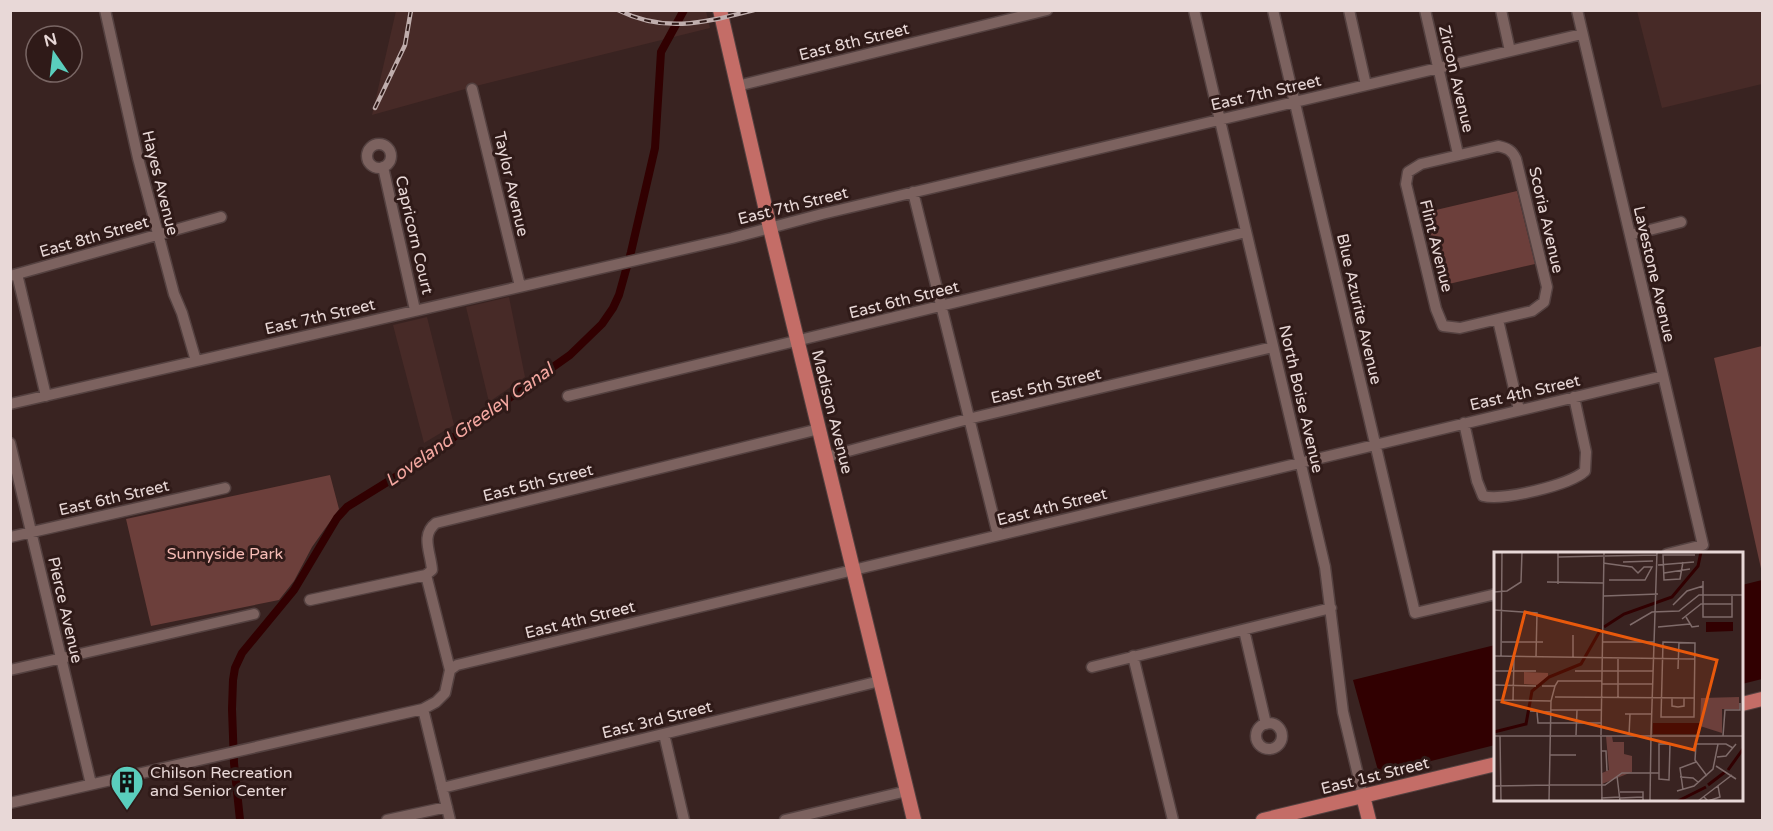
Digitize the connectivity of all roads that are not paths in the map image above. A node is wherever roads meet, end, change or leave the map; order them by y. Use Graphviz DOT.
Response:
graph roads {
  1 [pos="105,10"];
  2 [pos="720,10"];
  3 [pos="1047,10"];
  4 [pos="1194,10"];
  5 [pos="1273,10"];
  6 [pos="1349,10"];
  7 [pos="1425,10"];
  8 [pos="1501,10"];
  9 [pos="1577,10"];
  10 [pos="1582,34"];
  11 [pos="1510,51"];
  12 [pos="1438,68"];
  13 [pos="1366,85"];
  14 [pos="737,86"];
  15 [pos="472,89"];
  16 [pos="1294,102"];
  17 [pos="1220,119"];
  18 [pos="1458,154"];
  19 [pos="382,167"];
  20 [pos="913,192"];
  21 [pos="221,217"];
  22 [pos="1681,222"];
  23 [pos="770,228"];
  24 [pos="1246,232"];
  25 [pos="158,234"];
  26 [pos="1630,235"];
  27 [pos="14,275"];
  28 [pos="520,286"];
  29 [pos="941,306"];
  30 [pos="415,310"];
  31 [pos="1498,320"];
  32 [pos="798,341"];
  33 [pos="1273,347"];
  34 [pos="195,361"];
  35 [pos="1663,376"];
  36 [pos="46,396"];
  37 [pos="568,396"];
  38 [pos="1574,397"];
  39 [pos="10,404"];
  40 [pos="1519,410"];
  41 [pos="968,419"];
  42 [pos="1464,423"];
  43 [pos="819,429"];
  44 [pos="10,443"];
  45 [pos="1375,444"];
  46 [pos="826,457"];
  47 [pos="1301,462"];
  48 [pos="225,488"];
  49 [pos="32,532"];
  50 [pos="998,535"];
  51 [pos="10,537"];
  52 [pos="1675,552"];
  53 [pos="853,570"];
  54 [pos="426,575"];
  55 [pos="1494,594"];
  56 [pos="310,600"];
  57 [pos="1331,608"];
  58 [pos="254,614"];
  59 [pos="1244,630"];
  60 [pos="1133,657"];
  61 [pos="61,658"];
  62 [pos="1092,666"];
  63 [pos="10,670"];
  64 [pos="450,670"];
  65 [pos="880,681"];
  66 [pos="1762,699"];
  67 [pos="1743,704"];
  68 [pos="423,709"];
  69 [pos="1266,724"];
  70 [pos="664,734"];
  71 [pos="1494,764"];
  72 [pos="91,784"];
  73 [pos="442,788"];
  74 [pos="907,791"];
  75 [pos="1364,796"];
  76 [pos="10,803"];
  77 [pos="447,807"];
  78 [pos="387,820"];
  79 [pos="450,820"];
  80 [pos="684,820"];
  81 [pos="785,820"];
  82 [pos="914,820"];
  83 [pos="1173,820"];
  84 [pos="1263,820"];
  85 [pos="1369,820"];
  1 -- 25 [label="street, Hayes Avenue"];
  2 -- 14 [label="main road, Madison Avenue"];
  3 -- 14 [label="street, East 8th Street"];
  4 -- 17 [label="street, North Boise Avenue"];
  5 -- 16 [label="street, Blue Azurite Avenue"];
  6 -- 13 [label="street"];
  7 -- 12 [label="street, Zircon Avenue"];
  8 -- 11 [label="street"];
  9 -- 10 [label="street, Lavestone Avenue"];
  10 -- 11 [label="street, East 7th Street"];
  10 -- 26 [label="street, Lavestone Avenue"];
  11 -- 12 [label="street, East 7th Street"];
  12 -- 13 [label="street, East 7th Street"];
  12 -- 18 [label="street, Zircon Avenue"];
  13 -- 16 [label="street, East 7th Street"];
  14 -- 23 [label="main road, Madison Avenue"];
  15 -- 28 [label="street, Taylor Avenue"];
  16 -- 17 [label="street, East 7th Street"];
  16 -- 45 [label="street, Blue Azurite Avenue"];
  17 -- 20 [label="street, East 7th Street"];
  17 -- 24 [label="street, North Boise Avenue"];
  18 -- 31 [label="street, Scoria Avenue"];
  18 -- 31 [label="street, Flint Avenue"];
  19 -- 30 [label="street, Capricorn Court"];
  20 -- 23 [label="street, East 7th Street"];
  20 -- 29 [label="street"];
  21 -- 25 [label="street, East 8th Street"];
  22 -- 26 [label="street"];
  23 -- 28 [label="street, East 7th Street"];
  23 -- 32 [label="main road, Madison Avenue"];
  24 -- 29 [label="street, East 6th Street"];
  24 -- 33 [label="street, North Boise Avenue"];
  25 -- 27 [label="street, East 8th Street"];
  25 -- 34 [label="street, Hayes Avenue"];
  26 -- 35 [label="street, Lavestone Avenue"];
  27 -- 36 [label="street"];
  28 -- 30 [label="street, East 7th Street"];
  29 -- 32 [label="street, East 6th Street"];
  29 -- 41 [label="street"];
  30 -- 34 [label="street, East 7th Street"];
  31 -- 40 [label="street"];
  32 -- 37 [label="street, East 6th Street"];
  32 -- 43 [label="main road, Madison Avenue"];
  33 -- 41 [label="street, East 5th Street"];
  33 -- 47 [label="street, North Boise Avenue"];
  34 -- 36 [label="street, East 7th Street"];
  35 -- 38 [label="street, East 4th Street"];
  35 -- 52 [label="street, Lavestone Avenue"];
  36 -- 39 [label="street, East 7th Street"];
  38 -- 40 [label="street, East 4th Street"];
  38 -- 42 [label="street"];
  40 -- 42 [label="street, East 4th Street"];
  41 -- 46 [label="street, East 5th Street"];
  41 -- 50 [label="street"];
  42 -- 45 [label="street, East 4th Street"];
  43 -- 46 [label="main road, Madison Avenue"];
  43 -- 54 [label="street, East 5th Street"];
  44 -- 49 [label="street, Pierce Avenue"];
  45 -- 47 [label="street, East 4th Street"];
  45 -- 55 [label="street, Blue Azurite Avenue"];
  46 -- 53 [label="main road, Madison Avenue"];
  47 -- 50 [label="street, East 4th Street"];
  47 -- 57 [label="street, North Boise Avenue"];
  48 -- 49 [label="street, East 6th Street"];
  49 -- 51 [label="street, East 6th Street"];
  49 -- 61 [label="street, Pierce Avenue"];
  50 -- 53 [label="street, East 4th Street"];
  53 -- 64 [label="street, East 4th Street"];
  53 -- 65 [label="main road, Madison Avenue"];
  54 -- 56 [label="street"];
  54 -- 64 [label="street"];
  57 -- 59 [label="street"];
  57 -- 75 [label="street, North Boise Avenue"];
  58 -- 61 [label="street"];
  59 -- 60 [label="street"];
  59 -- 69 [label="street"];
  60 -- 62 [label="street"];
  60 -- 83 [label="street"];
  61 -- 63 [label="street"];
  61 -- 72 [label="street, Pierce Avenue"];
  64 -- 68 [label="street"];
  65 -- 70 [label="street, East 3rd Street"];
  65 -- 74 [label="main road, Madison Avenue"];
  66 -- 67 [label="main road"];
  68 -- 72 [label="street"];
  68 -- 73 [label="street"];
  70 -- 73 [label="street, East 3rd Street"];
  70 -- 80 [label="street"];
  71 -- 75 [label="main road, East 1st Street"];
  72 -- 76 [label="street"];
  73 -- 77 [label="street"];
  74 -- 81 [label="street"];
  74 -- 82 [label="main road, Madison Avenue"];
  75 -- 84 [label="main road, East 1st Street"];
  75 -- 85 [label="main road"];
  77 -- 78 [label="street"];
  77 -- 79 [label="street"];
}
